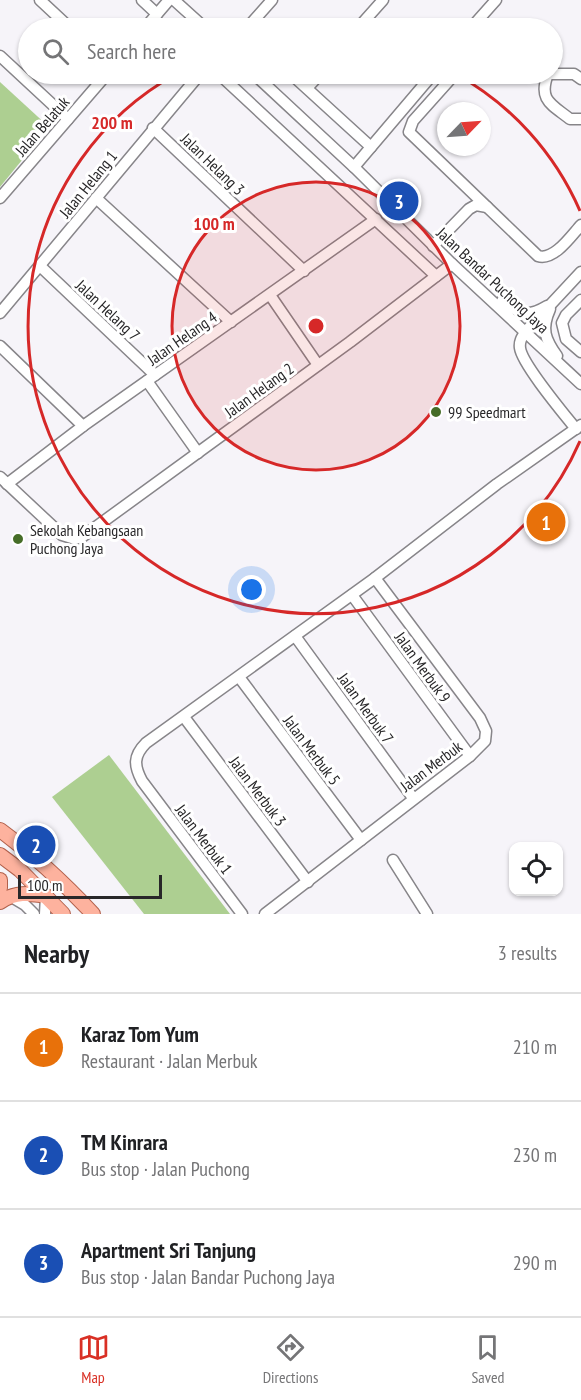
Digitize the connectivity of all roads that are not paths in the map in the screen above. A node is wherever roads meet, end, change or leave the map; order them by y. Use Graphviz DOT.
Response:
graph roads {
  1 [pos="40,0"];
  2 [pos="142,0"];
  3 [pos="171,0"];
  4 [pos="272,0"];
  5 [pos="383,0"];
  6 [pos="496,0"];
  7 [pos="157,14"];
  8 [pos="59,18"];
  9 [pos="154,18"];
  10 [pos="193,18"];
  11 [pos="256,18"];
  12 [pos="367,18"];
  13 [pos="480,18"];
  14 [pos="0,56"];
  15 [pos="18,73"];
  16 [pos="563,74"];
  17 [pos="581,79"];
  18 [pos="30,84"];
  19 [pos="98,84"];
  20 [pos="191,84"];
  21 [pos="230,84"];
  22 [pos="265,84"];
  23 [pos="302,84"];
  24 [pos="311,84"];
  25 [pos="425,84"];
  26 [pos="446,84"];
  27 [pos="544,84"];
  28 [pos="307,88"];
  29 [pos="68,119"];
  30 [pos="581,119"];
  31 [pos="153,128"];
  32 [pos="371,147"];
  33 [pos="354,167"];
  34 [pos="467,189"];
  35 [pos="0,198"];
  36 [pos="96,198"];
  37 [pos="487,207"];
  38 [pos="469,209"];
  39 [pos="376,219"];
  40 [pos="581,225"];
  41 [pos="433,246"];
  42 [pos="452,264"];
  43 [pos="40,266"];
  44 [pos="304,271"];
  45 [pos="461,272"];
  46 [pos="581,272"];
  47 [pos="436,276"];
  48 [pos="270,295"];
  49 [pos="581,300"];
  50 [pos="552,303"];
  51 [pos="0,313"];
  52 [pos="231,322"];
  53 [pos="526,332"];
  54 [pos="0,346"];
  55 [pos="581,352"];
  56 [pos="318,365"];
  57 [pos="567,371"];
  58 [pos="151,378"];
  59 [pos="581,384"];
  60 [pos="83,426"];
  61 [pos="578,427"];
  62 [pos="198,453"];
  63 [pos="4,480"];
  64 [pos="375,578"];
  65 [pos="352,595"];
  66 [pos="295,636"];
  67 [pos="239,676"];
  68 [pos="184,717"];
  69 [pos="470,756"];
  70 [pos="413,798"];
  71 [pos="0,830"];
  72 [pos="361,840"];
  73 [pos="0,855"];
  74 [pos="393,860"];
  75 [pos="0,880"];
  76 [pos="308,882"];
  77 [pos="3,896"];
  78 [pos="46,896"];
  79 [pos="34,914"];
  80 [pos="45,914"];
  81 [pos="63,914"];
  82 [pos="93,914"];
  83 [pos="242,914"];
  84 [pos="265,914"];
  85 [pos="427,914"];
  1 -- 8 [label="street"];
  2 -- 7 [label="street"];
  3 -- 7 [label="street"];
  3 -- 10 [label="street"];
  4 -- 11 [label="street"];
  5 -- 12 [label="street"];
  6 -- 13 [label="street"];
  7 -- 9 [label="street"];
  14 -- 15 [label="street"];
  16 -- 17 [label="street"];
  18 -- 29 [label="street"];
  19 -- 29 [label="street, Jalan Belatuk"];
  20 -- 31 [label="street, Jalan Helang 1"];
  21 -- 39 [label="street"];
  22 -- 33 [label="street, Jalan Bandar Puchong Jaya"];
  23 -- 28 [label="street"];
  24 -- 28 [label="street"];
  25 -- 32 [label="street"];
  26 -- 34 [label="street"];
  27 -- 30 [label="street"];
  28 -- 32 [label="street"];
  29 -- 35 [label="street, Jalan Belatuk"];
  31 -- 36 [label="street, Jalan Helang 1"];
  31 -- 44 [label="street, Jalan Helang 3"];
  32 -- 33 [label="street"];
  33 -- 41 [label="street, Jalan Bandar Puchong Jaya"];
  34 -- 37 [label="street"];
  34 -- 38 [label="street"];
  36 -- 43 [label="street, Jalan Helang 1"];
  36 -- 52 [label="street"];
  37 -- 38 [label="street"];
  37 -- 40 [label="street"];
  38 -- 41 [label="street"];
  39 -- 44 [label="street, Jalan Helang 4"];
  39 -- 47 [label="street"];
  41 -- 42 [label="street, Jalan Bandar Puchong Jaya"];
  42 -- 45 [label="street, Jalan Bandar Puchong Jaya"];
  42 -- 47 [label="street, Jalan Helang 2"];
  43 -- 51 [label="street, Jalan Helang 1"];
  43 -- 58 [label="street, Jalan Helang 7"];
  44 -- 48 [label="street, Jalan Helang 4"];
  45 -- 50 [label="street"];
  45 -- 53 [label="street, Jalan Bandar Puchong Jaya"];
  46 -- 50 [label="street"];
  47 -- 56 [label="street, Jalan Helang 2"];
  48 -- 52 [label="street, Jalan Helang 4"];
  48 -- 56 [label="street"];
  49 -- 55 [label="street"];
  50 -- 53 [label="street"];
  50 -- 57 [label="street"];
  52 -- 58 [label="street, Jalan Helang 4"];
  53 -- 57 [label="street, Jalan Bandar Puchong Jaya"];
  53 -- 61 [label="street"];
  54 -- 60 [label="street"];
  56 -- 62 [label="street, Jalan Helang 2"];
  57 -- 59 [label="street, Jalan Bandar Puchong Jaya"];
  58 -- 60 [label="street, Jalan Helang 4"];
  58 -- 62 [label="street, Jalan Helang 7"];
  60 -- 63 [label="street, Jalan Helang 4"];
  61 -- 64 [label="street"];
  62 -- 63 [label="street, Jalan Helang 2"];
  64 -- 65 [label="street"];
  64 -- 69 [label="street, Jalan Merbuk"];
  65 -- 66 [label="street"];
  65 -- 69 [label="street, Jalan Merbuk 9"];
  66 -- 67 [label="street"];
  66 -- 70 [label="street, Jalan Merbuk 7"];
  67 -- 68 [label="street"];
  67 -- 72 [label="street, Jalan Merbuk 5"];
  68 -- 76 [label="street, Jalan Merbuk 3"];
  68 -- 83 [label="street, Jalan Merbuk 1"];
  69 -- 70 [label="street, Jalan Merbuk"];
  70 -- 72 [label="street, Jalan Merbuk"];
  71 -- 82 [label="main road"];
  72 -- 76 [label="street, Jalan Merbuk"];
  73 -- 78 [label="main road"];
  74 -- 85 [label="street"];
  75 -- 77 [label="main road"];
  76 -- 84 [label="street, Jalan Merbuk"];
  77 -- 78 [label="main road"];
  77 -- 79 [label="street"];
  78 -- 80 [label="street"];
  78 -- 81 [label="main road"];
}
